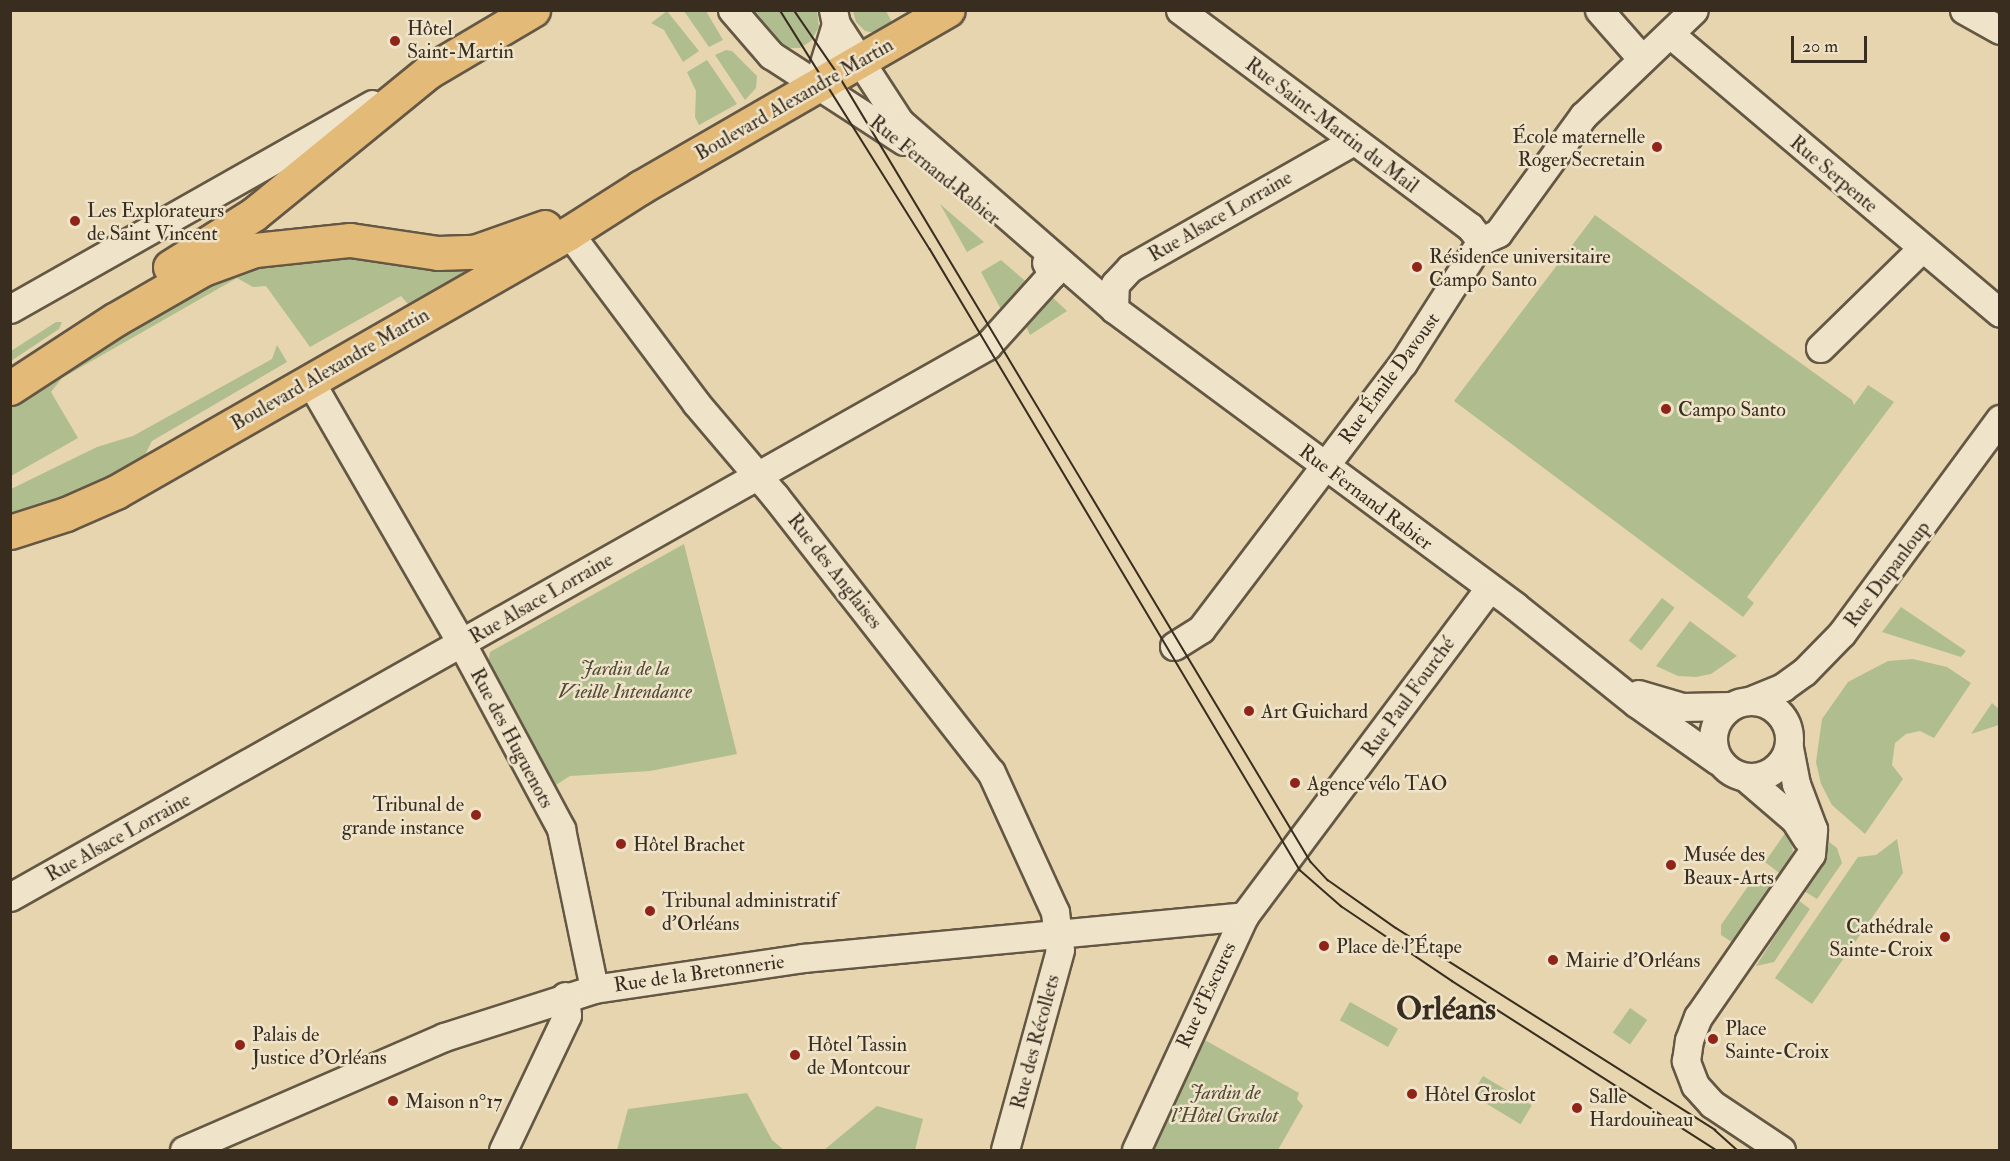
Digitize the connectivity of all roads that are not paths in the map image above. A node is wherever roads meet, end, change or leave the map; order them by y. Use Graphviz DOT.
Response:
graph roads {
  1 [pos="533,10"];
  2 [pos="732,10"];
  3 [pos="947,10"];
  4 [pos="1180,10"];
  5 [pos="1599,10"];
  6 [pos="1694,10"];
  7 [pos="1964,10"];
  8 [pos="835,17"];
  9 [pos="2000,30"];
  10 [pos="1670,34"];
  11 [pos="893,43"];
  12 [pos="1642,59"];
  13 [pos="860,62"];
  14 [pos="428,72"];
  15 [pos="817,86"];
  16 [pos="1352,142"];
  17 [pos="641,187"];
  18 [pos="196,202"];
  19 [pos="569,233"];
  20 [pos="1490,237"];
  21 [pos="1921,249"];
  22 [pos="1049,268"];
  23 [pos="1114,297"];
  24 [pos="10,298"];
  25 [pos="10,309"];
  26 [pos="2000,313"];
  27 [pos="1820,348"];
  28 [pos="10,371"];
  29 [pos="310,381"];
  30 [pos="10,388"];
  31 [pos="2000,419"];
  32 [pos="1325,465"];
  33 [pos="757,474"];
  34 [pos="10,532"];
  35 [pos="1489,588"];
  36 [pos="462,644"];
  37 [pos="1174,646"];
  38 [pos="1617,686"];
  39 [pos="1740,703"];
  40 [pos="1789,748"];
  41 [pos="1718,761"];
  42 [pos="1745,777"];
  43 [pos="1811,845"];
  44 [pos="1295,849"];
  45 [pos="10,897"];
  46 [pos="1244,916"];
  47 [pos="1059,933"];
  48 [pos="594,989"];
  49 [pos="566,1005"];
  50 [pos="184,1150"];
  51 [pos="503,1150"];
  52 [pos="1005,1150"];
  53 [pos="1136,1150"];
  54 [pos="1781,1150"];
  1 -- 14 [label="main road"];
  2 -- 15 [label="street, Rue Fernand Rabier"];
  3 -- 11 [label="main road, Boulevard Alexandre Martin"];
  4 -- 16 [label="street, Rue Saint-Martin du Mail"];
  5 -- 12 [label="street"];
  6 -- 10 [label="street, Rue Émile Davoust"];
  7 -- 9 [label="street"];
  8 -- 13 [label="street, Rue Fernand Rabier"];
  8 -- 15 [label="street"];
  10 -- 12 [label="street, Rue Émile Davoust"];
  10 -- 21 [label="street, Rue Serpente"];
  11 -- 13 [label="main road, Boulevard Alexandre Martin"];
  11 -- 23 [label="street"];
  12 -- 20 [label="street, Rue Émile Davoust"];
  13 -- 15 [label="main road, Boulevard Alexandre Martin"];
  13 -- 23 [label="street, Rue Fernand Rabier"];
  14 -- 18 [label="street"];
  14 -- 28 [label="main road"];
  15 -- 17 [label="main road, Boulevard Alexandre Martin"];
  15 -- 22 [label="street, Rue Fernand Rabier"];
  16 -- 20 [label="street, Rue Saint-Martin du Mail"];
  16 -- 23 [label="street, Rue Alsace Lorraine"];
  17 -- 19 [label="main road, Boulevard Alexandre Martin"];
  17 -- 30 [label="main road, Boulevard Alexandre Martin"];
  18 -- 24 [label="street"];
  18 -- 25 [label="street"];
  19 -- 29 [label="main road, Boulevard Alexandre Martin"];
  19 -- 33 [label="street, Rue des Anglaises"];
  20 -- 32 [label="street, Rue Émile Davoust"];
  21 -- 26 [label="street, Rue Serpente"];
  21 -- 27 [label="street"];
  22 -- 23 [label="street, Rue Fernand Rabier"];
  22 -- 33 [label="street, Rue Alsace Lorraine"];
  23 -- 32 [label="street, Rue Fernand Rabier"];
  29 -- 34 [label="main road, Boulevard Alexandre Martin"];
  29 -- 36 [label="street, Rue des Huguenots"];
  31 -- 39 [label="street, Rue Dupanloup"];
  32 -- 35 [label="street, Rue Fernand Rabier"];
  32 -- 37 [label="street, Rue Émile Davoust"];
  33 -- 36 [label="street, Rue Alsace Lorraine"];
  33 -- 47 [label="street, Rue des Anglaises"];
  35 -- 38 [label="street, Rue Fernand Rabier"];
  35 -- 44 [label="street, Rue Paul Fourché"];
  36 -- 45 [label="street, Rue Alsace Lorraine"];
  36 -- 48 [label="street, Rue des Huguenots"];
  38 -- 39 [label="street, Rue Fernand Rabier"];
  38 -- 41 [label="street, Rue Fernand Rabier"];
  39 -- 40 [label="street"];
  39 -- 41 [label="street"];
  40 -- 42 [label="street"];
  40 -- 43 [label="street"];
  41 -- 42 [label="street"];
  42 -- 43 [label="street"];
  43 -- 54 [label="street"];
  44 -- 46 [label="street, Rue d'Escures"];
  46 -- 47 [label="street, Rue de la Bretonnerie"];
  46 -- 53 [label="street, Rue d'Escures"];
  47 -- 48 [label="street, Rue de la Bretonnerie"];
  47 -- 52 [label="street, Rue des Récollets"];
  48 -- 49 [label="street, Rue de la Bretonnerie"];
  49 -- 50 [label="street, Rue de la Bretonnerie"];
  49 -- 51 [label="street"];
}
